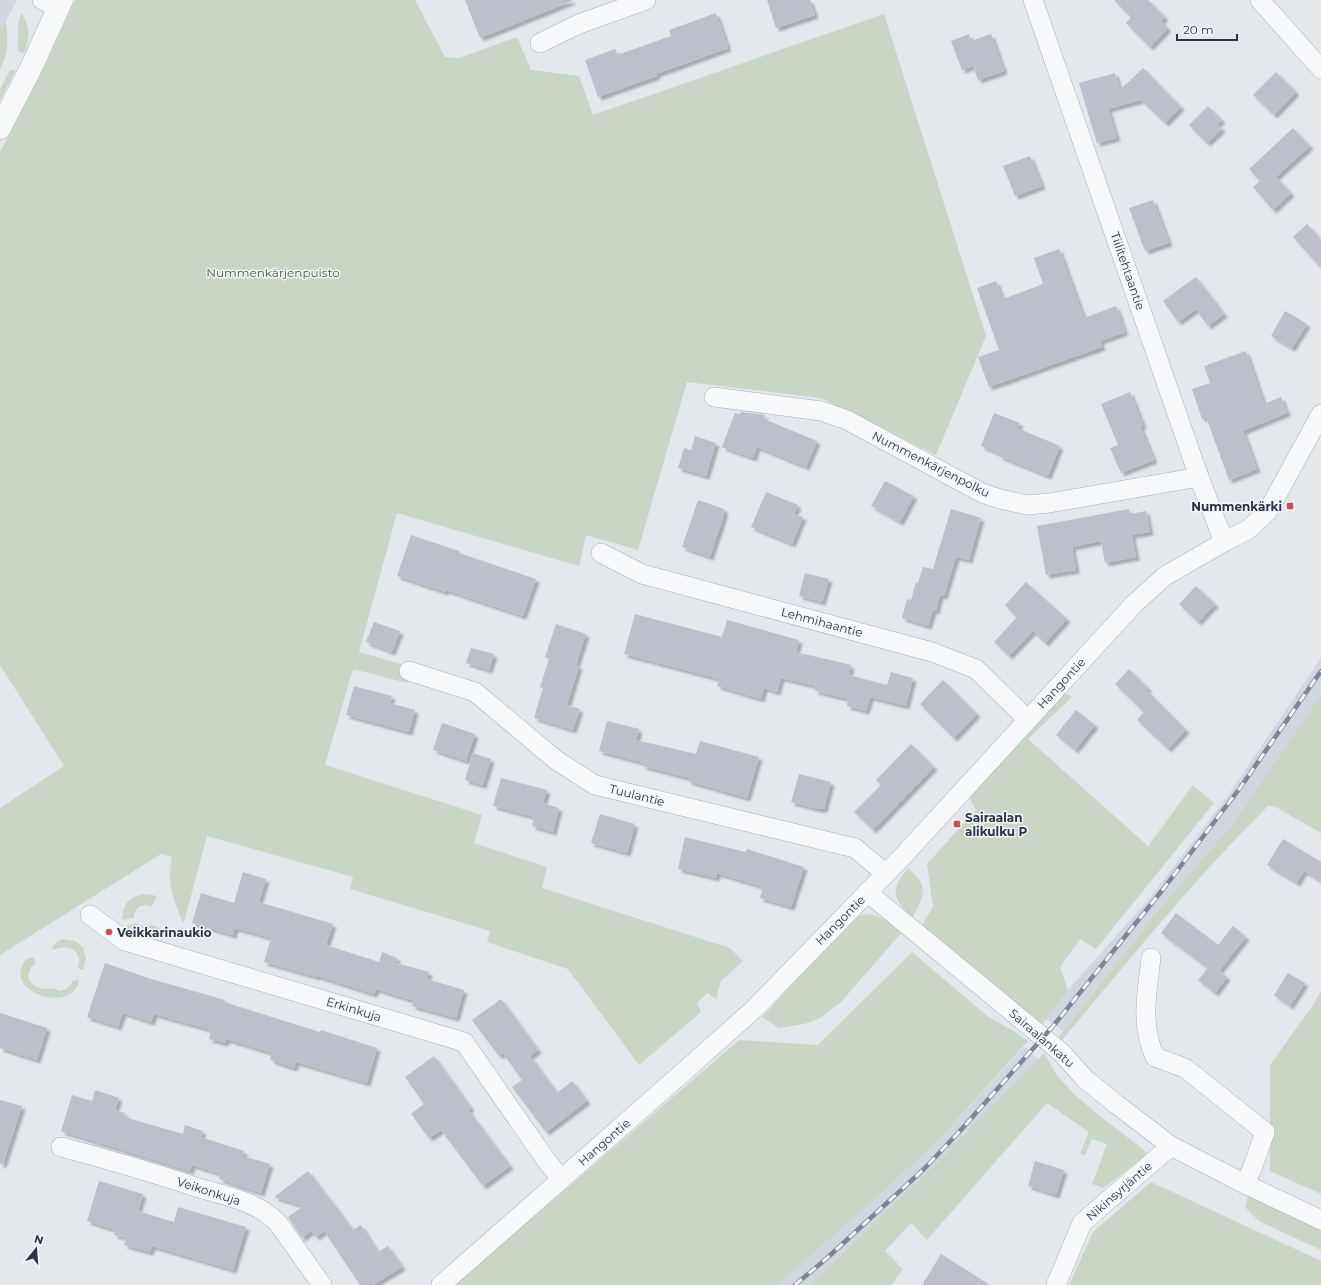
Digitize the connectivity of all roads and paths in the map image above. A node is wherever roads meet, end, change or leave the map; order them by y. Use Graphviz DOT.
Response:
graph roads {
  1 [pos="646,0"];
  2 [pos="1033,0"];
  3 [pos="1260,0"];
  4 [pos="54,2"];
  5 [pos="540,43"];
  6 [pos="1321,69"];
  7 [pos="0,128"];
  8 [pos="714,396"];
  9 [pos="1321,414"];
  10 [pos="1198,477"];
  11 [pos="1224,542"];
  12 [pos="601,553"];
  13 [pos="409,671"];
  14 [pos="1027,720"];
  15 [pos="886,874"];
  16 [pos="868,892"];
  17 [pos="90,915"];
  18 [pos="1151,958"];
  19 [pos="1171,1146"];
  20 [pos="62,1147"];
  21 [pos="561,1179"];
  22 [pos="1244,1184"];
  23 [pos="1321,1220"];
  24 [pos="322,1285"];
  25 [pos="441,1285"];
  26 [pos="1056,1285"];
  1 -- 5 [label="street"];
  2 -- 10 [label="street, Tiilitehtaantie"];
  3 -- 6 [label="street"];
  4 -- 7 [label="street"];
  8 -- 10 [label="street, Nummenkärjenpolku"];
  9 -- 11 [label="street, Hangontie"];
  10 -- 11 [label="street, Tiilitehtaantie"];
  11 -- 14 [label="street, Hangontie"];
  12 -- 14 [label="street, Lehmihaantie"];
  13 -- 15 [label="street, Tuulantie"];
  14 -- 15 [label="street, Hangontie"];
  15 -- 16 [label="street, Hangontie"];
  16 -- 19 [label="street, Sairaalankatu"];
  16 -- 21 [label="street, Hangontie"];
  17 -- 21 [label="street, Erkinkuja"];
  18 -- 22 [label="street"];
  19 -- 22 [label="street, Sairaalankatu"];
  19 -- 26 [label="street, Nikinsyrjäntie"];
  20 -- 24 [label="street, Veikonkuja"];
  21 -- 25 [label="street, Hangontie"];
  22 -- 23 [label="street, Sairaalankatu"];
}
